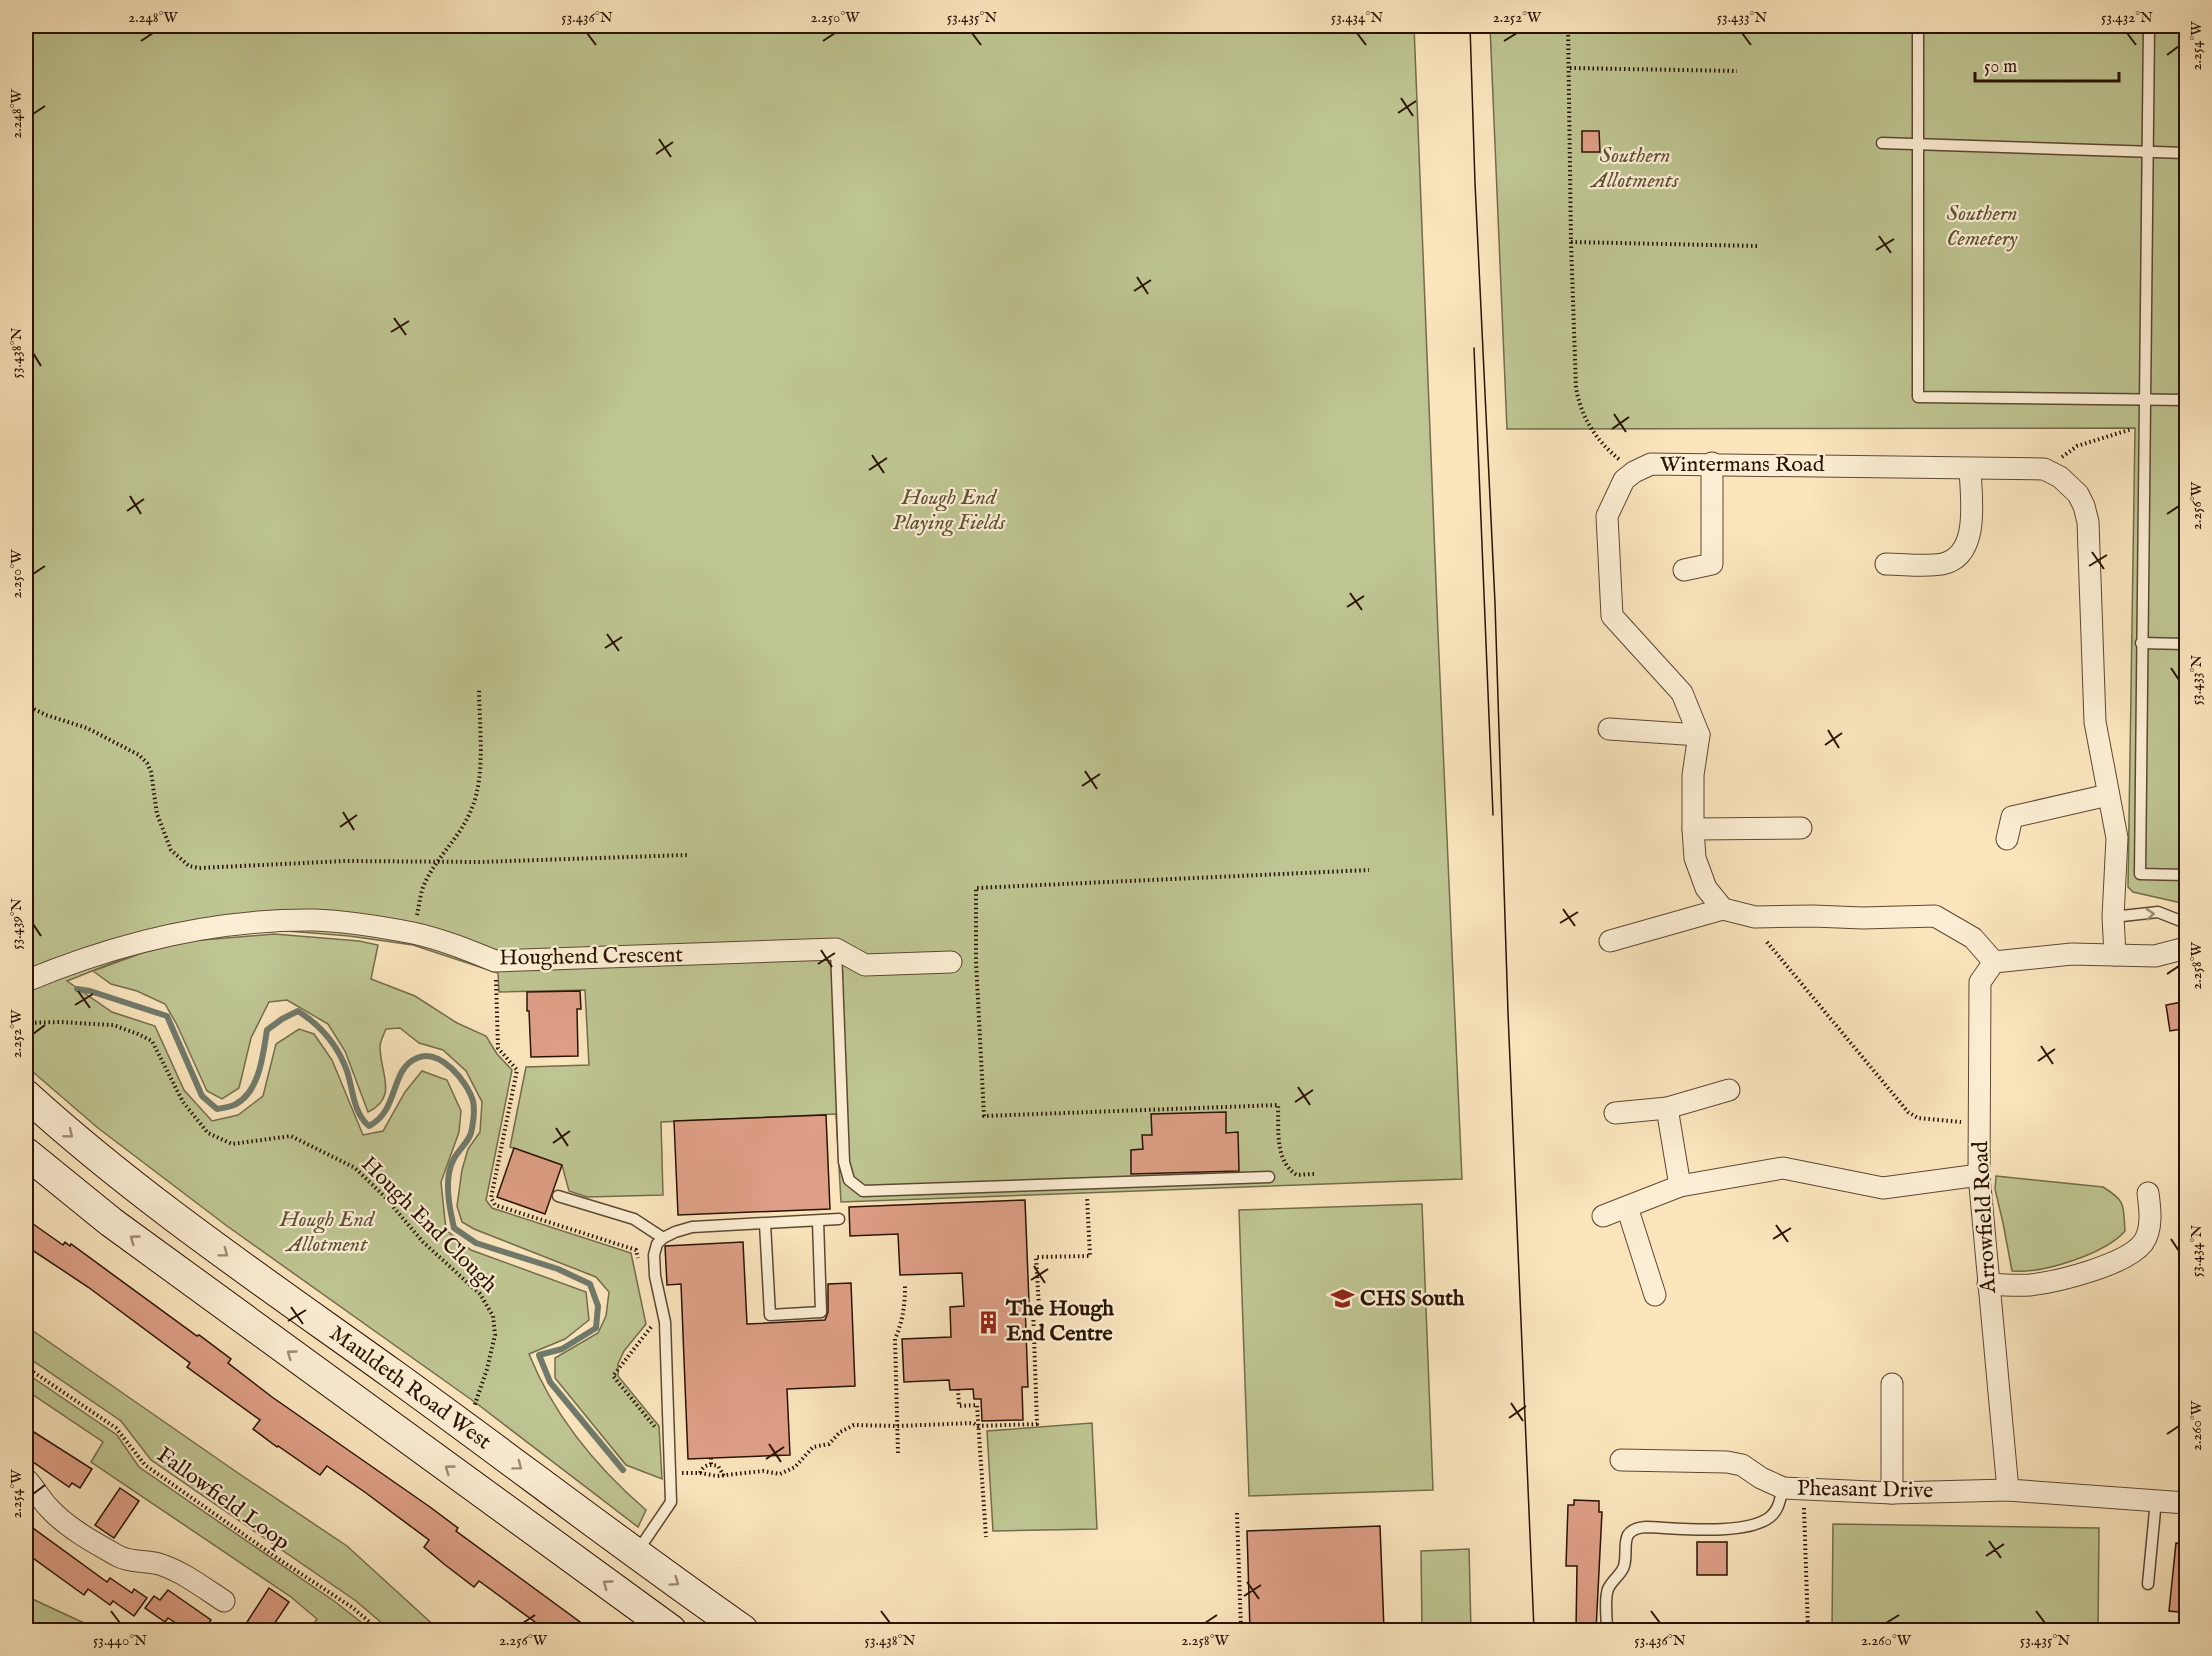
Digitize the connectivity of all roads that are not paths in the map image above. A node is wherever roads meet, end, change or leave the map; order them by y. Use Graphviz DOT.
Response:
graph roads {
  1 [pos="1918,26"];
  2 [pos="2149,26"];
  3 [pos="1882,143"];
  4 [pos="1919,144"];
  5 [pos="2148,151"];
  6 [pos="2187,153"];
  7 [pos="2144,399"];
  8 [pos="2187,400"];
  9 [pos="1712,463"];
  10 [pos="1970,469"];
  11 [pos="1886,564"];
  12 [pos="1684,570"];
  13 [pos="2141,643"];
  14 [pos="2187,644"];
  15 [pos="1609,729"];
  16 [pos="1699,735"];
  17 [pos="2108,795"];
  18 [pos="1801,828"];
  19 [pos="1693,829"];
  20 [pos="2007,839"];
  21 [pos="2187,875"];
  22 [pos="1723,909"];
  23 [pos="2113,917"];
  24 [pos="2187,923"];
  25 [pos="1610,940"];
  26 [pos="2187,948"];
  27 [pos="836,950"];
  28 [pos="2115,955"];
  29 [pos="951,962"];
  30 [pos="1994,962"];
  31 [pos="26,981"];
  32 [pos="1729,1090"];
  33 [pos="26,1095"];
  34 [pos="1667,1108"];
  35 [pos="1615,1113"];
  36 [pos="26,1153"];
  37 [pos="1979,1174"];
  38 [pos="1269,1177"];
  39 [pos="1680,1186"];
  40 [pos="2148,1193"];
  41 [pos="558,1196"];
  42 [pos="1627,1207"];
  43 [pos="1603,1216"];
  44 [pos="839,1219"];
  45 [pos="818,1221"];
  46 [pos="765,1224"];
  47 [pos="663,1238"];
  48 [pos="1988,1284"];
  49 [pos="1655,1295"];
  50 [pos="1892,1384"];
  51 [pos="1621,1460"];
  52 [pos="26,1479"];
  53 [pos="1793,1489"];
  54 [pos="2008,1490"];
  55 [pos="1892,1492"];
  56 [pos="2156,1500"];
  57 [pos="2187,1503"];
  58 [pos="635,1554"];
  59 [pos="2148,1584"];
  60 [pos="224,1601"];
  61 [pos="671,1630"];
  62 [pos="743,1630"];
  63 [pos="1607,1630"];
  1 -- 4 [label="lane"];
  2 -- 5 [label="lane"];
  3 -- 4 [label="lane"];
  4 -- 5 [label="lane"];
  4 -- 7 [label="lane"];
  5 -- 6 [label="lane"];
  5 -- 7 [label="lane"];
  7 -- 8 [label="lane"];
  7 -- 13 [label="lane"];
  9 -- 10 [label="street, Wintermans Road"];
  9 -- 12 [label="street"];
  9 -- 16 [label="street, Wintermans Road"];
  10 -- 11 [label="street"];
  10 -- 17 [label="street, Wintermans Road"];
  13 -- 14 [label="lane"];
  13 -- 21 [label="lane"];
  15 -- 16 [label="street"];
  16 -- 19 [label="street"];
  17 -- 20 [label="street"];
  17 -- 23 [label="street"];
  18 -- 19 [label="street"];
  19 -- 22 [label="street"];
  22 -- 25 [label="street"];
  22 -- 30 [label="street"];
  23 -- 24 [label="lane, one-way"];
  23 -- 28 [label="street"];
  26 -- 28 [label="street"];
  27 -- 29 [label="street, Houghend Crescent"];
  27 -- 31 [label="street, Houghend Crescent"];
  27 -- 38 [label="lane"];
  28 -- 30 [label="street"];
  30 -- 37 [label="street, Arrowfield Road"];
  32 -- 34 [label="street"];
  33 -- 58 [label="street, Mauldeth Road West, one-way"];
  34 -- 35 [label="street"];
  34 -- 39 [label="street"];
  61 -- 36 [label="street, Mauldeth Road West, one-way"];
  37 -- 39 [label="street"];
  37 -- 48 [label="street, Arrowfield Road"];
  39 -- 42 [label="street"];
  40 -- 48 [label="street"];
  41 -- 47 [label="lane"];
  42 -- 43 [label="street"];
  42 -- 49 [label="street"];
  44 -- 45 [label="lane"];
  45 -- 46 [label="lane"];
  45 -- 46 [label="lane"];
  46 -- 47 [label="lane"];
  47 -- 58 [label="lane"];
  48 -- 54 [label="street, Arrowfield Road"];
  50 -- 55 [label="street"];
  51 -- 53 [label="street, Pheasant Drive"];
  52 -- 60 [label="street"];
  53 -- 55 [label="street, Pheasant Drive"];
  53 -- 63 [label="lane"];
  54 -- 55 [label="street, Pheasant Drive"];
  54 -- 56 [label="street"];
  56 -- 57 [label="street"];
  56 -- 59 [label="lane"];
  58 -- 62 [label="street, Mauldeth Road West, one-way"];
}
